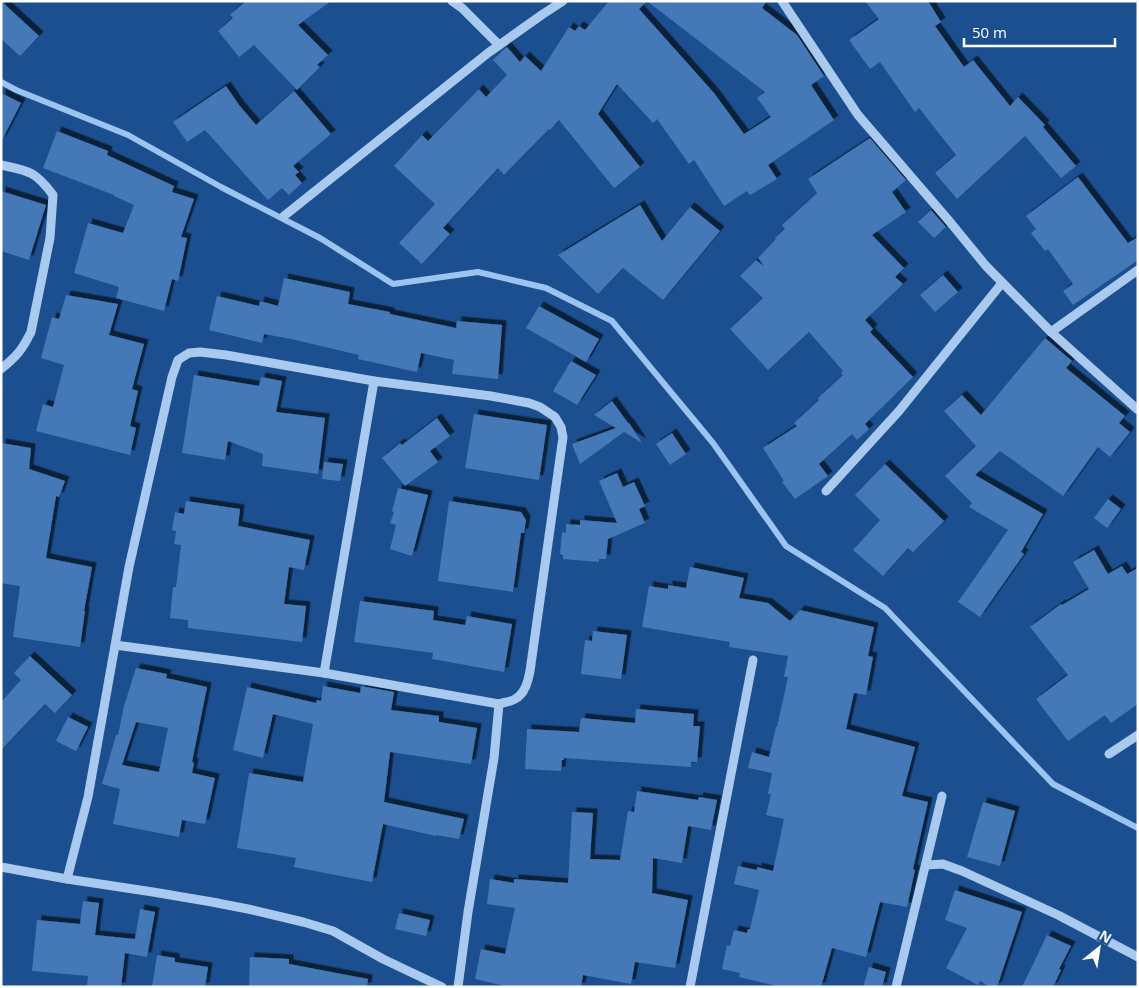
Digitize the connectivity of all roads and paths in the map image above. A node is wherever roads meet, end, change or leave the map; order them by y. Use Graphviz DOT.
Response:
graph roads {
  1 [pos="452,1"];
  2 [pos="563,1"];
  3 [pos="782,1"];
  4 [pos="499,45"];
  5 [pos="1,165"];
  6 [pos="284,216"];
  7 [pos="1138,270"];
  8 [pos="1002,283"];
  9 [pos="1051,332"];
  10 [pos="1,369"];
  11 [pos="374,381"];
  12 [pos="1138,410"];
  13 [pos="826,491"];
  14 [pos="115,645"];
  15 [pos="754,660"];
  16 [pos="324,673"];
  17 [pos="499,704"];
  18 [pos="1138,734"];
  19 [pos="1109,754"];
  20 [pos="942,796"];
  21 [pos="926,865"];
  22 [pos="1,867"];
  23 [pos="67,879"];
  24 [pos="1138,956"];
  25 [pos="442,987"];
  26 [pos="458,987"];
  27 [pos="690,987"];
  28 [pos="896,987"];
  1 -- 4 [label="street"];
  2 -- 4 [label="street"];
  3 -- 8 [label="street"];
  4 -- 6 [label="street"];
  5 -- 10 [label="street"];
  7 -- 9 [label="street"];
  8 -- 9 [label="street"];
  8 -- 13 [label="street"];
  9 -- 12 [label="street"];
  11 -- 14 [label="street"];
  11 -- 16 [label="street"];
  11 -- 17 [label="street"];
  14 -- 16 [label="street"];
  14 -- 23 [label="street"];
  15 -- 27 [label="street"];
  16 -- 17 [label="street"];
  17 -- 26 [label="street"];
  18 -- 19 [label="street"];
  20 -- 21 [label="street"];
  21 -- 24 [label="street"];
  21 -- 28 [label="street"];
  22 -- 23 [label="street"];
  23 -- 25 [label="street"];
}
